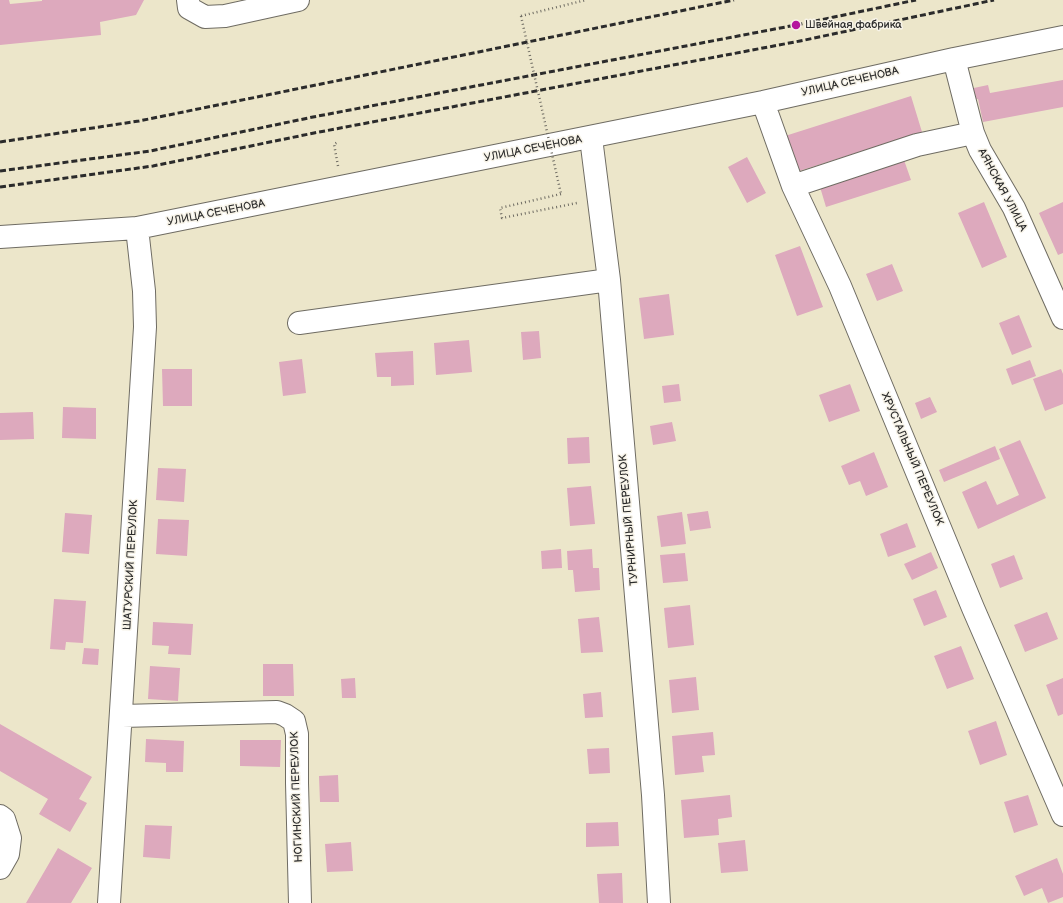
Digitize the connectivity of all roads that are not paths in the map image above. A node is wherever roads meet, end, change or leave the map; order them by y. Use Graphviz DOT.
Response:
graph roads {
  1 [pos="188,0"];
  2 [pos="298,0"];
  3 [pos="1063,37"];
  4 [pos="954,59"];
  5 [pos="763,102"];
  6 [pos="973,133"];
  7 [pos="591,138"];
  8 [pos="793,186"];
  9 [pos="137,228"];
  10 [pos="0,237"];
  11 [pos="609,280"];
  12 [pos="1063,318"];
  13 [pos="299,323"];
  14 [pos="122,716"];
  15 [pos="1063,815"];
  16 [pos="0,816"];
  17 [pos="0,868"];
  18 [pos="109,903"];
  19 [pos="300,903"];
  20 [pos="659,903"];
  1 -- 2 [label="street"];
  3 -- 4 [label="street, УЛИЦА СЕЧЕНОВА"];
  4 -- 5 [label="street, УЛИЦА СЕЧЕНОВА"];
  4 -- 6 [label="street, АЯНСКАЯ УЛИЦА"];
  5 -- 7 [label="street, УЛИЦА СЕЧЕНОВА"];
  5 -- 8 [label="street, ХРУСТАЛЬНЫЙ ПЕРЕУЛОК"];
  6 -- 8 [label="street"];
  6 -- 12 [label="street, АЯНСКАЯ УЛИЦА"];
  7 -- 9 [label="street, УЛИЦА СЕЧЕНОВА"];
  7 -- 11 [label="street, ТУРНИРНЫЙ ПЕРЕУЛОК"];
  8 -- 15 [label="street, ХРУСТАЛЬНЫЙ ПЕРЕУЛОК"];
  9 -- 10 [label="street, УЛИЦА СЕЧЕНОВА"];
  9 -- 14 [label="street, ШАТУРСКИЙ ПЕРЕУЛОК"];
  11 -- 13 [label="street"];
  11 -- 20 [label="street, ТУРНИРНЫЙ ПЕРЕУЛОК"];
  14 -- 18 [label="street, ШАТУРСКИЙ ПЕРЕУЛОК"];
  14 -- 19 [label="street, НОГИНСКИЙ ПЕРЕУЛОК"];
  16 -- 17 [label="street"];
}
